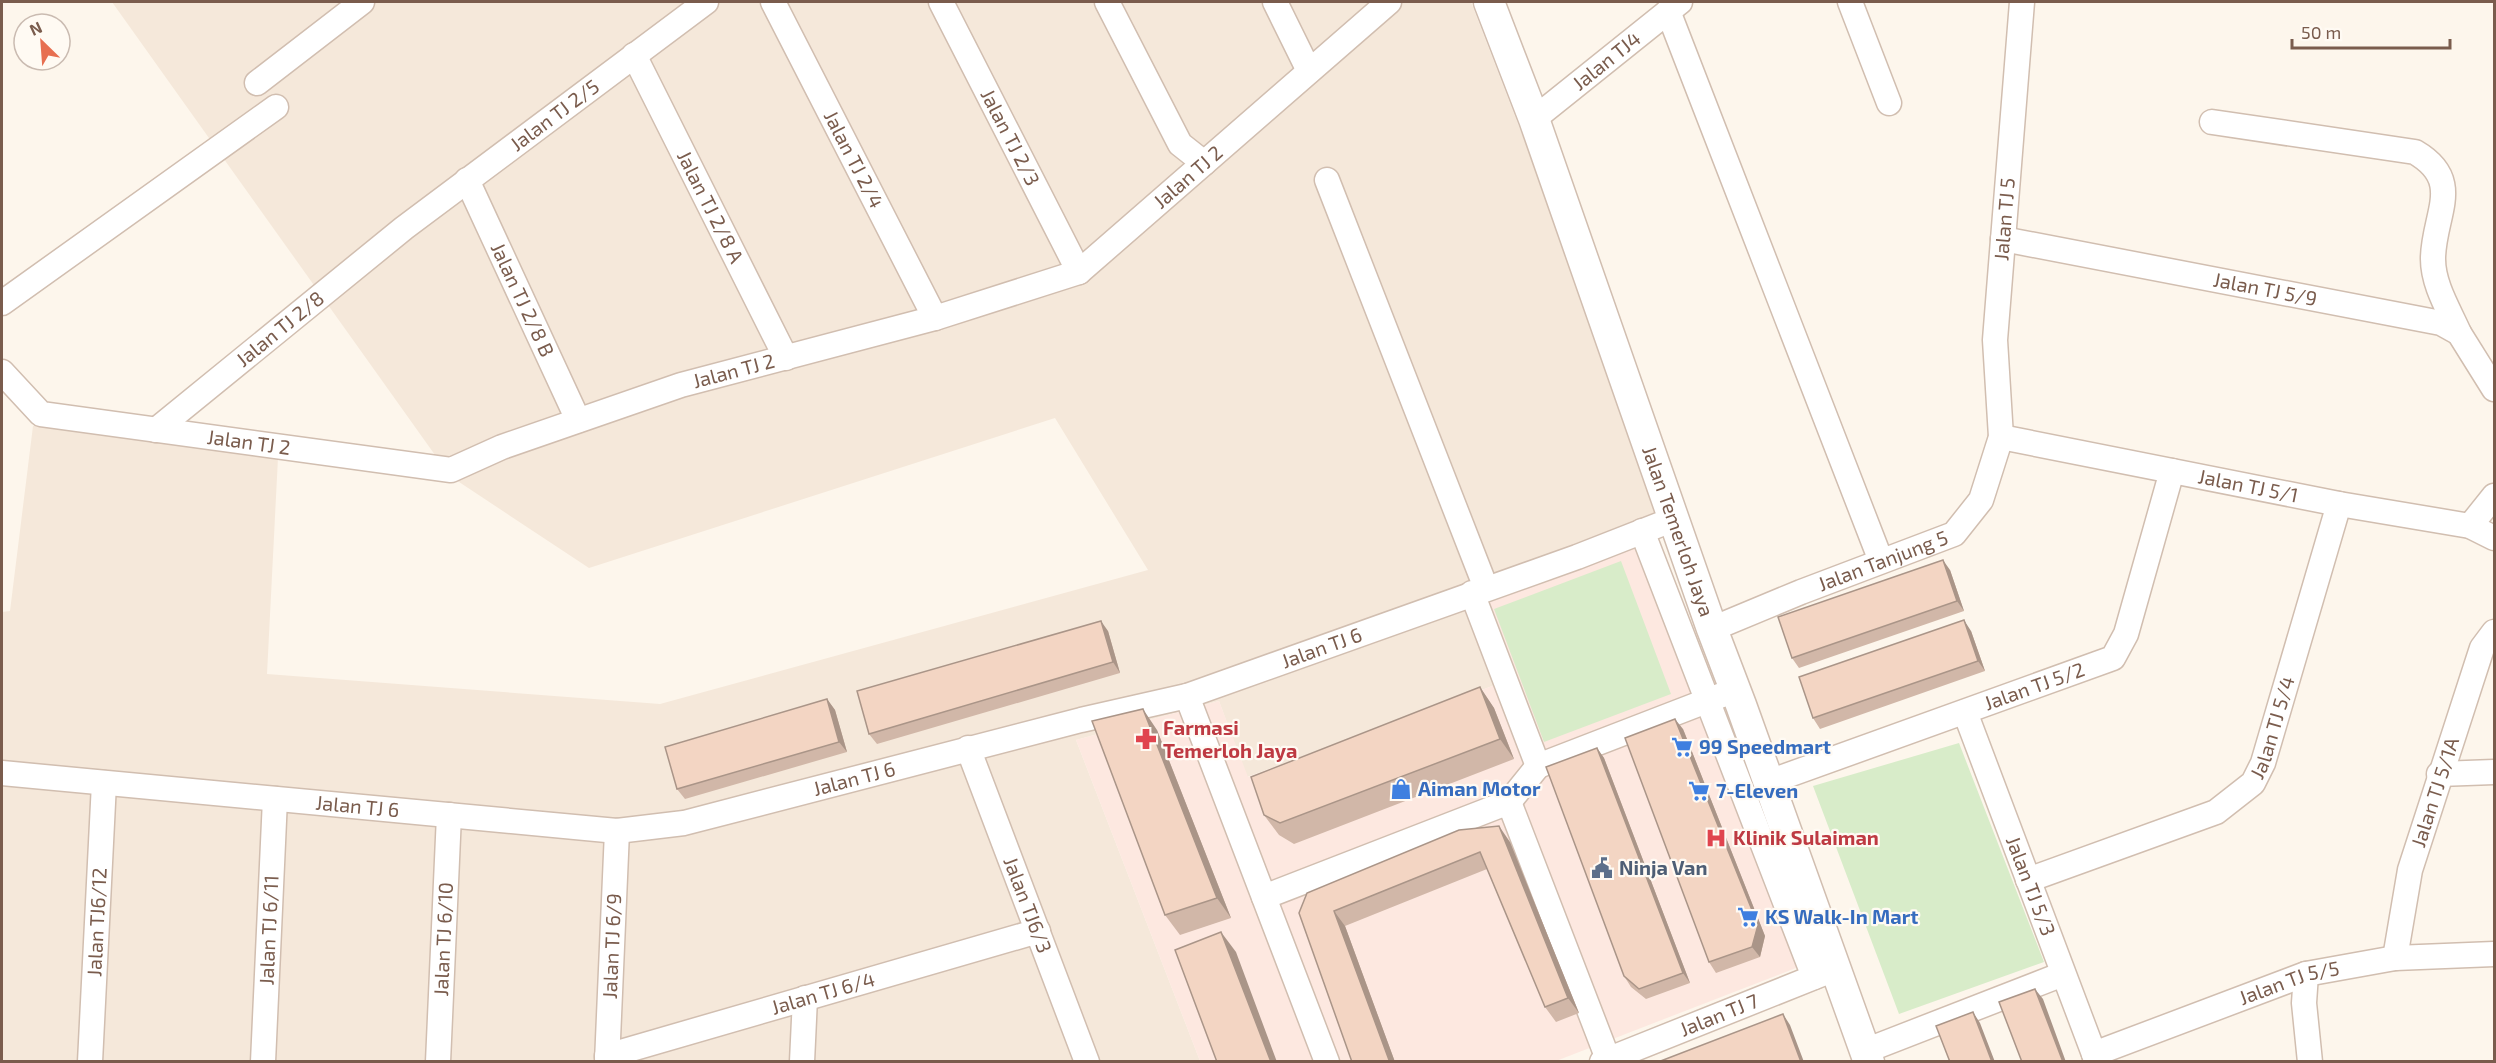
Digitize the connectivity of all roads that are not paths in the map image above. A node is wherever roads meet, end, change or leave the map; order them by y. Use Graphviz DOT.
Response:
graph roads {
  1 [pos="362,2"];
  2 [pos="773,2"];
  3 [pos="941,2"];
  4 [pos="1107,2"];
  5 [pos="1275,2"];
  6 [pos="1389,2"];
  7 [pos="1489,2"];
  8 [pos="1850,2"];
  9 [pos="2022,2"];
  10 [pos="688,6"];
  11 [pos="1674,6"];
  12 [pos="634,55"];
  13 [pos="1309,71"];
  14 [pos="257,83"];
  15 [pos="1889,103"];
  16 [pos="276,107"];
  17 [pos="1534,119"];
  18 [pos="2212,122"];
  19 [pos="1204,163"];
  20 [pos="467,180"];
  21 [pos="1327,180"];
  22 [pos="404,228"];
  23 [pos="2003,239"];
  24 [pos="1079,272"];
  25 [pos="2,303"];
  26 [pos="935,318"];
  27 [pos="2459,333"];
  28 [pos="786,358"];
  29 [pos="2,372"];
  30 [pos="2494,389"];
  31 [pos="578,420"];
  32 [pos="156,429"];
  33 [pos="2001,437"];
  34 [pos="2172,471"];
  35 [pos="2494,496"];
  36 [pos="2339,504"];
  37 [pos="1674,519"];
  38 [pos="2470,526"];
  39 [pos="1642,531"];
  40 [pos="2494,538"];
  41 [pos="1881,561"];
  42 [pos="1479,590"];
  43 [pos="1712,630"];
  44 [pos="2494,632"];
  45 [pos="1721,695"];
  46 [pos="1187,696"];
  47 [pos="1965,712"];
  48 [pos="968,748"];
  49 [pos="1538,766"];
  50 [pos="2494,772"];
  51 [pos="2,773"];
  52 [pos="2439,774"];
  53 [pos="1769,782"];
  54 [pos="104,783"];
  55 [pos="275,799"];
  56 [pos="1509,802"];
  57 [pos="449,815"];
  58 [pos="617,831"];
  59 [pos="2028,880"];
  60 [pos="1264,897"];
  61 [pos="1038,931"];
  62 [pos="2494,954"];
  63 [pos="2395,958"];
  64 [pos="1824,973"];
  65 [pos="2063,974"];
  66 [pos="2306,974"];
  67 [pos="805,998"];
  68 [pos="1867,1056"];
  69 [pos="2095,1058"];
  70 [pos="607,1059"];
  71 [pos="1605,1060"];
  72 [pos="90,1062"];
  73 [pos="263,1062"];
  74 [pos="438,1062"];
  75 [pos="802,1062"];
  76 [pos="1087,1062"];
  77 [pos="1327,1062"];
  78 [pos="2310,1062"];
  1 -- 14 [label="street"];
  2 -- 26 [label="street, Jalan TJ 2/4"];
  3 -- 24 [label="street, Jalan TJ 2/3"];
  4 -- 19 [label="street"];
  5 -- 13 [label="street"];
  6 -- 13 [label="street, Jalan TJ 2"];
  7 -- 17 [label="street, Jalan Temerloh Jaya"];
  8 -- 15 [label="street"];
  9 -- 23 [label="street, Jalan TJ 5"];
  10 -- 12 [label="street, Jalan TJ 2/5"];
  11 -- 17 [label="street, Jalan TJ4"];
  11 -- 41 [label="street"];
  12 -- 20 [label="street, Jalan TJ 2/5"];
  12 -- 28 [label="street, Jalan TJ 2/8 A"];
  13 -- 19 [label="street, Jalan TJ 2"];
  16 -- 25 [label="street"];
  17 -- 37 [label="street, Jalan Temerloh Jaya"];
  18 -- 27 [label="street"];
  19 -- 24 [label="street, Jalan TJ 2"];
  20 -- 22 [label="street, Jalan TJ 2/5"];
  20 -- 31 [label="street, Jalan TJ 2/8 B"];
  21 -- 42 [label="street"];
  22 -- 32 [label="street, Jalan TJ 2/8"];
  23 -- 27 [label="street, Jalan TJ 5/9"];
  23 -- 33 [label="street, Jalan TJ 5"];
  24 -- 26 [label="street, Jalan TJ 2"];
  26 -- 28 [label="street, Jalan TJ 2"];
  27 -- 30 [label="street"];
  28 -- 31 [label="street, Jalan TJ 2"];
  29 -- 32 [label="street, Jalan TJ 2"];
  31 -- 32 [label="street, Jalan TJ 2"];
  33 -- 34 [label="street, Jalan TJ 5/1"];
  33 -- 41 [label="street, Jalan Tanjung 5"];
  34 -- 36 [label="street, Jalan TJ 5/1"];
  34 -- 47 [label="street, Jalan TJ 5/2"];
  35 -- 38 [label="street"];
  36 -- 38 [label="street, Jalan TJ 5/1"];
  36 -- 59 [label="street, Jalan TJ 5/4"];
  37 -- 39 [label="street, Jalan TJ 6"];
  37 -- 43 [label="street, Jalan Temerloh Jaya"];
  38 -- 40 [label="street, Jalan TJ 5/1"];
  39 -- 42 [label="street, Jalan TJ 6"];
  39 -- 45 [label="street"];
  41 -- 43 [label="street, Jalan Tanjung 5"];
  42 -- 46 [label="street, Jalan TJ 6"];
  42 -- 49 [label="street"];
  43 -- 45 [label="street, Jalan Temerloh Jaya"];
  44 -- 52 [label="street, Jalan TJ 5/1A"];
  45 -- 49 [label="street"];
  45 -- 53 [label="street, Jalan Temerloh Jaya"];
  45 -- 64 [label="street"];
  46 -- 48 [label="street, Jalan TJ 6"];
  46 -- 60 [label="street"];
  47 -- 53 [label="street, Jalan TJ 5/2"];
  47 -- 59 [label="street, Jalan TJ 5/3"];
  48 -- 58 [label="street, Jalan TJ 6"];
  48 -- 61 [label="street, Jalan TJ6/3"];
  49 -- 56 [label="street"];
  50 -- 52 [label="street"];
  51 -- 54 [label="street, Jalan TJ 6"];
  52 -- 63 [label="street, Jalan TJ 5/1A"];
  53 -- 64 [label="street, Jalan Temerloh Jaya"];
  54 -- 55 [label="street, Jalan TJ 6"];
  54 -- 72 [label="street, Jalan TJ6/12"];
  55 -- 57 [label="street, Jalan TJ 6"];
  55 -- 73 [label="street, Jalan TJ 6/11"];
  56 -- 60 [label="street"];
  56 -- 71 [label="street"];
  57 -- 58 [label="street, Jalan TJ 6"];
  57 -- 74 [label="street, Jalan TJ 6/10"];
  58 -- 70 [label="street, Jalan TJ 6/9"];
  59 -- 65 [label="street, Jalan TJ 5/3"];
  60 -- 77 [label="street"];
  61 -- 67 [label="street, Jalan TJ 6/4"];
  61 -- 76 [label="street, Jalan TJ6/3"];
  62 -- 63 [label="street, Jalan TJ 5/5"];
  63 -- 66 [label="street, Jalan TJ 5/5"];
  64 -- 68 [label="street, Jalan Temerloh Jaya"];
  64 -- 71 [label="street, Jalan TJ 7"];
  65 -- 68 [label="street"];
  65 -- 69 [label="street, Jalan TJ 5/3"];
  66 -- 69 [label="street, Jalan TJ 5/5"];
  66 -- 78 [label="street"];
  67 -- 70 [label="street, Jalan TJ 6/4"];
  67 -- 75 [label="street"];
}
